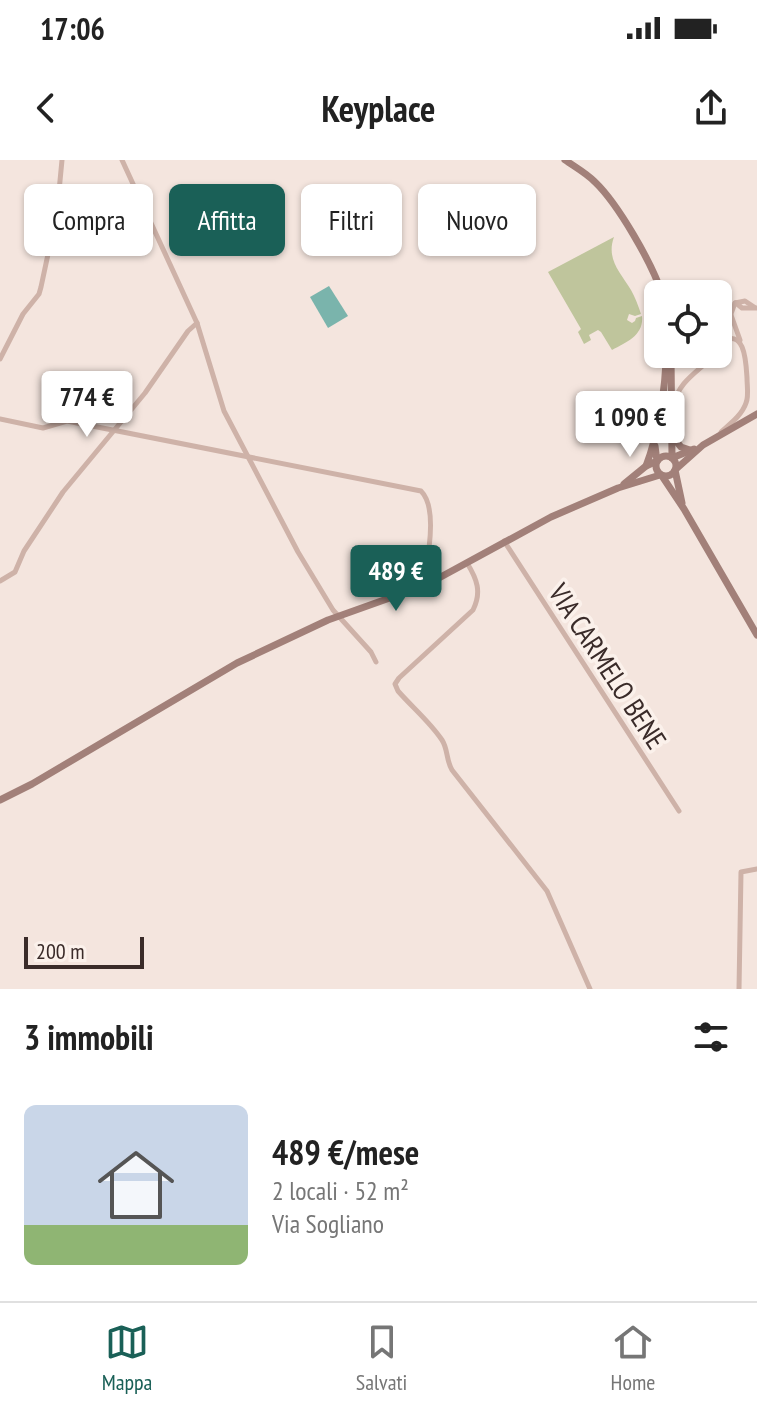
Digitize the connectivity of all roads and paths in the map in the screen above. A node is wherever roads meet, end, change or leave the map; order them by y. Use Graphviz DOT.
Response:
graph roads {
  1 [pos="62,160"];
  2 [pos="122,160"];
  3 [pos="565,160"];
  4 [pos="657,280"];
  5 [pos="735,303"];
  6 [pos="742,308"];
  7 [pos="756,308"];
  8 [pos="732,312"];
  9 [pos="197,323"];
  10 [pos="732,339"];
  11 [pos="742,345"];
  12 [pos="0,359"];
  13 [pos="668,368"];
  14 [pos="671,368"];
  15 [pos="700,368"];
  16 [pos="757,414"];
  17 [pos="0,419"];
  18 [pos="671,423"];
  19 [pos="115,430"];
  20 [pos="671,435"];
  21 [pos="718,435"];
  22 [pos="654,439"];
  23 [pos="703,445"];
  24 [pos="690,450"];
  25 [pos="249,456"];
  26 [pos="672,458"];
  27 [pos="657,461"];
  28 [pos="646,466"];
  29 [pos="675,470"];
  30 [pos="661,476"];
  31 [pos="645,480"];
  32 [pos="668,486"];
  33 [pos="618,488"];
  34 [pos="684,509"];
  35 [pos="504,541"];
  36 [pos="464,564"];
  37 [pos="439,578"];
  38 [pos="0,581"];
  39 [pos="339,617"];
  40 [pos="757,635"];
  41 [pos="376,662"];
  42 [pos="0,800"];
  43 [pos="679,811"];
  44 [pos="757,869"];
  45 [pos="590,989"];
  46 [pos="739,989"];
  1 -- 12 [label="street"];
  2 -- 9 [label="street"];
  3 -- 4 [label="street"];
  5 -- 6 [label="street"];
  5 -- 7 [label="street"];
  5 -- 8 [label="street"];
  6 -- 7 [label="street"];
  6 -- 8 [label="street"];
  8 -- 11 [label="street"];
  9 -- 19 [label="street"];
  9 -- 25 [label="street"];
  10 -- 11 [label="street"];
  11 -- 21 [label="street"];
  13 -- 22 [label="street"];
  14 -- 18 [label="street"];
  15 -- 18 [label="street"];
  16 -- 21 [label="street"];
  17 -- 19 [label="street"];
  18 -- 20 [label="street"];
  19 -- 25 [label="street"];
  19 -- 38 [label="street"];
  20 -- 24 [label="street"];
  20 -- 26 [label="street"];
  21 -- 23 [label="street"];
  22 -- 27 [label="street"];
  22 -- 28 [label="street"];
  23 -- 24 [label="street"];
  23 -- 29 [label="street"];
  24 -- 26 [label="street"];
  25 -- 37 [label="street"];
  25 -- 39 [label="street"];
  26 -- 27 [label="street"];
  26 -- 29 [label="street"];
  27 -- 28 [label="street"];
  27 -- 30 [label="street"];
  28 -- 33 [label="street"];
  29 -- 30 [label="street"];
  29 -- 34 [label="street"];
  30 -- 31 [label="street"];
  30 -- 32 [label="street"];
  31 -- 32 [label="street"];
  31 -- 33 [label="street"];
  32 -- 34 [label="street"];
  33 -- 35 [label="street"];
  34 -- 40 [label="street"];
  35 -- 36 [label="street"];
  35 -- 43 [label="street, VIA CARMELO BENE"];
  36 -- 37 [label="street"];
  36 -- 45 [label="street"];
  37 -- 39 [label="street"];
  39 -- 41 [label="street"];
  39 -- 42 [label="street"];
  44 -- 46 [label="street"];
}
